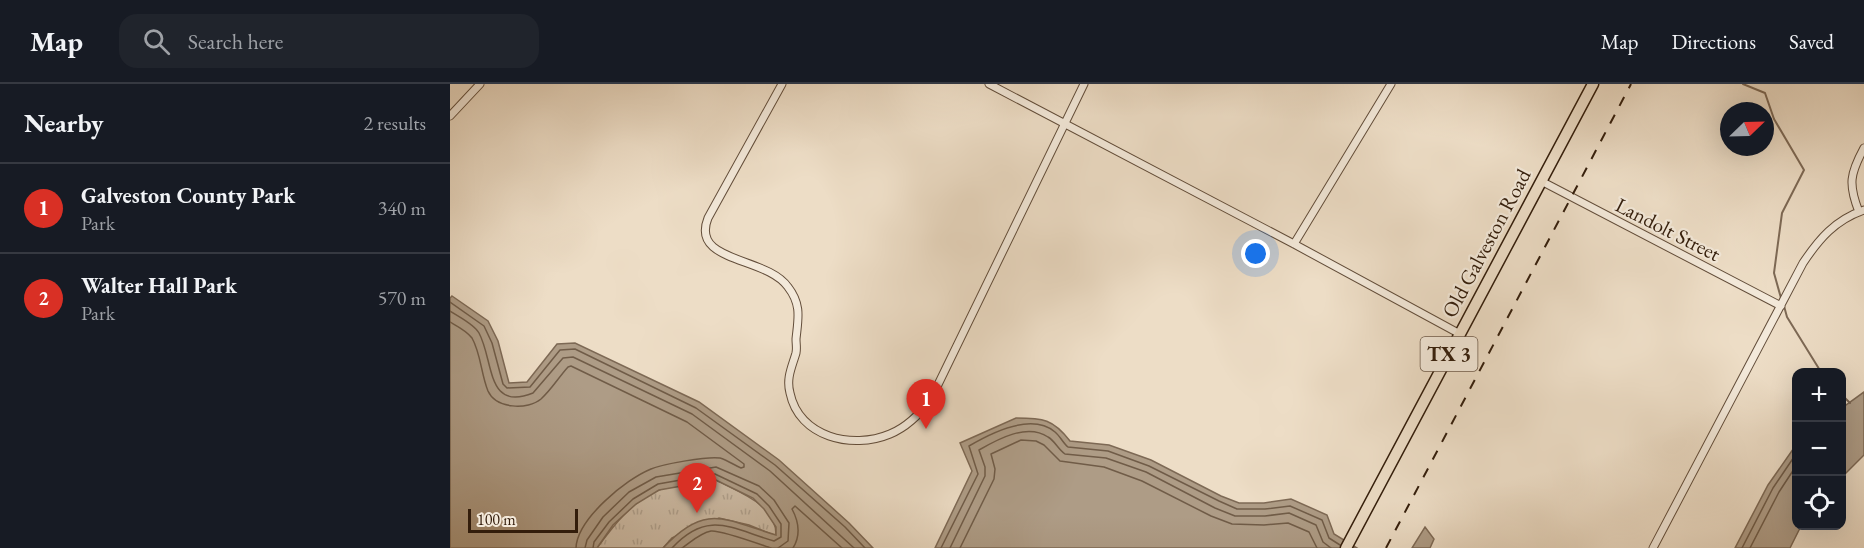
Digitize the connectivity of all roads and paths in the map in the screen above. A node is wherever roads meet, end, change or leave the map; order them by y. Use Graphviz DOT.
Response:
graph roads {
  1 [pos="480,84"];
  2 [pos="782,84"];
  3 [pos="989,84"];
  4 [pos="1084,84"];
  5 [pos="1391,84"];
  6 [pos="1593,84"];
  7 [pos="450,116"];
  8 [pos="1063,124"];
  9 [pos="1864,148"];
  10 [pos="1541,181"];
  11 [pos="1861,211"];
  12 [pos="1294,244"];
  13 [pos="1781,306"];
  14 [pos="1460,334"];
  15 [pos="1346,548"];
  16 [pos="1653,548"];
  1 -- 7 [label="street"];
  2 -- 8 [label="street"];
  3 -- 8 [label="street"];
  4 -- 8 [label="street"];
  5 -- 12 [label="street"];
  6 -- 10 [label="main road, Old Galveston Road / TX 3"];
  8 -- 12 [label="street"];
  9 -- 11 [label="street"];
  10 -- 13 [label="street, Landolt Street"];
  10 -- 14 [label="main road, Old Galveston Road / TX 3"];
  11 -- 13 [label="street"];
  12 -- 14 [label="street"];
  13 -- 16 [label="street"];
  14 -- 15 [label="main road, Old Galveston Road / TX 3"];
}
